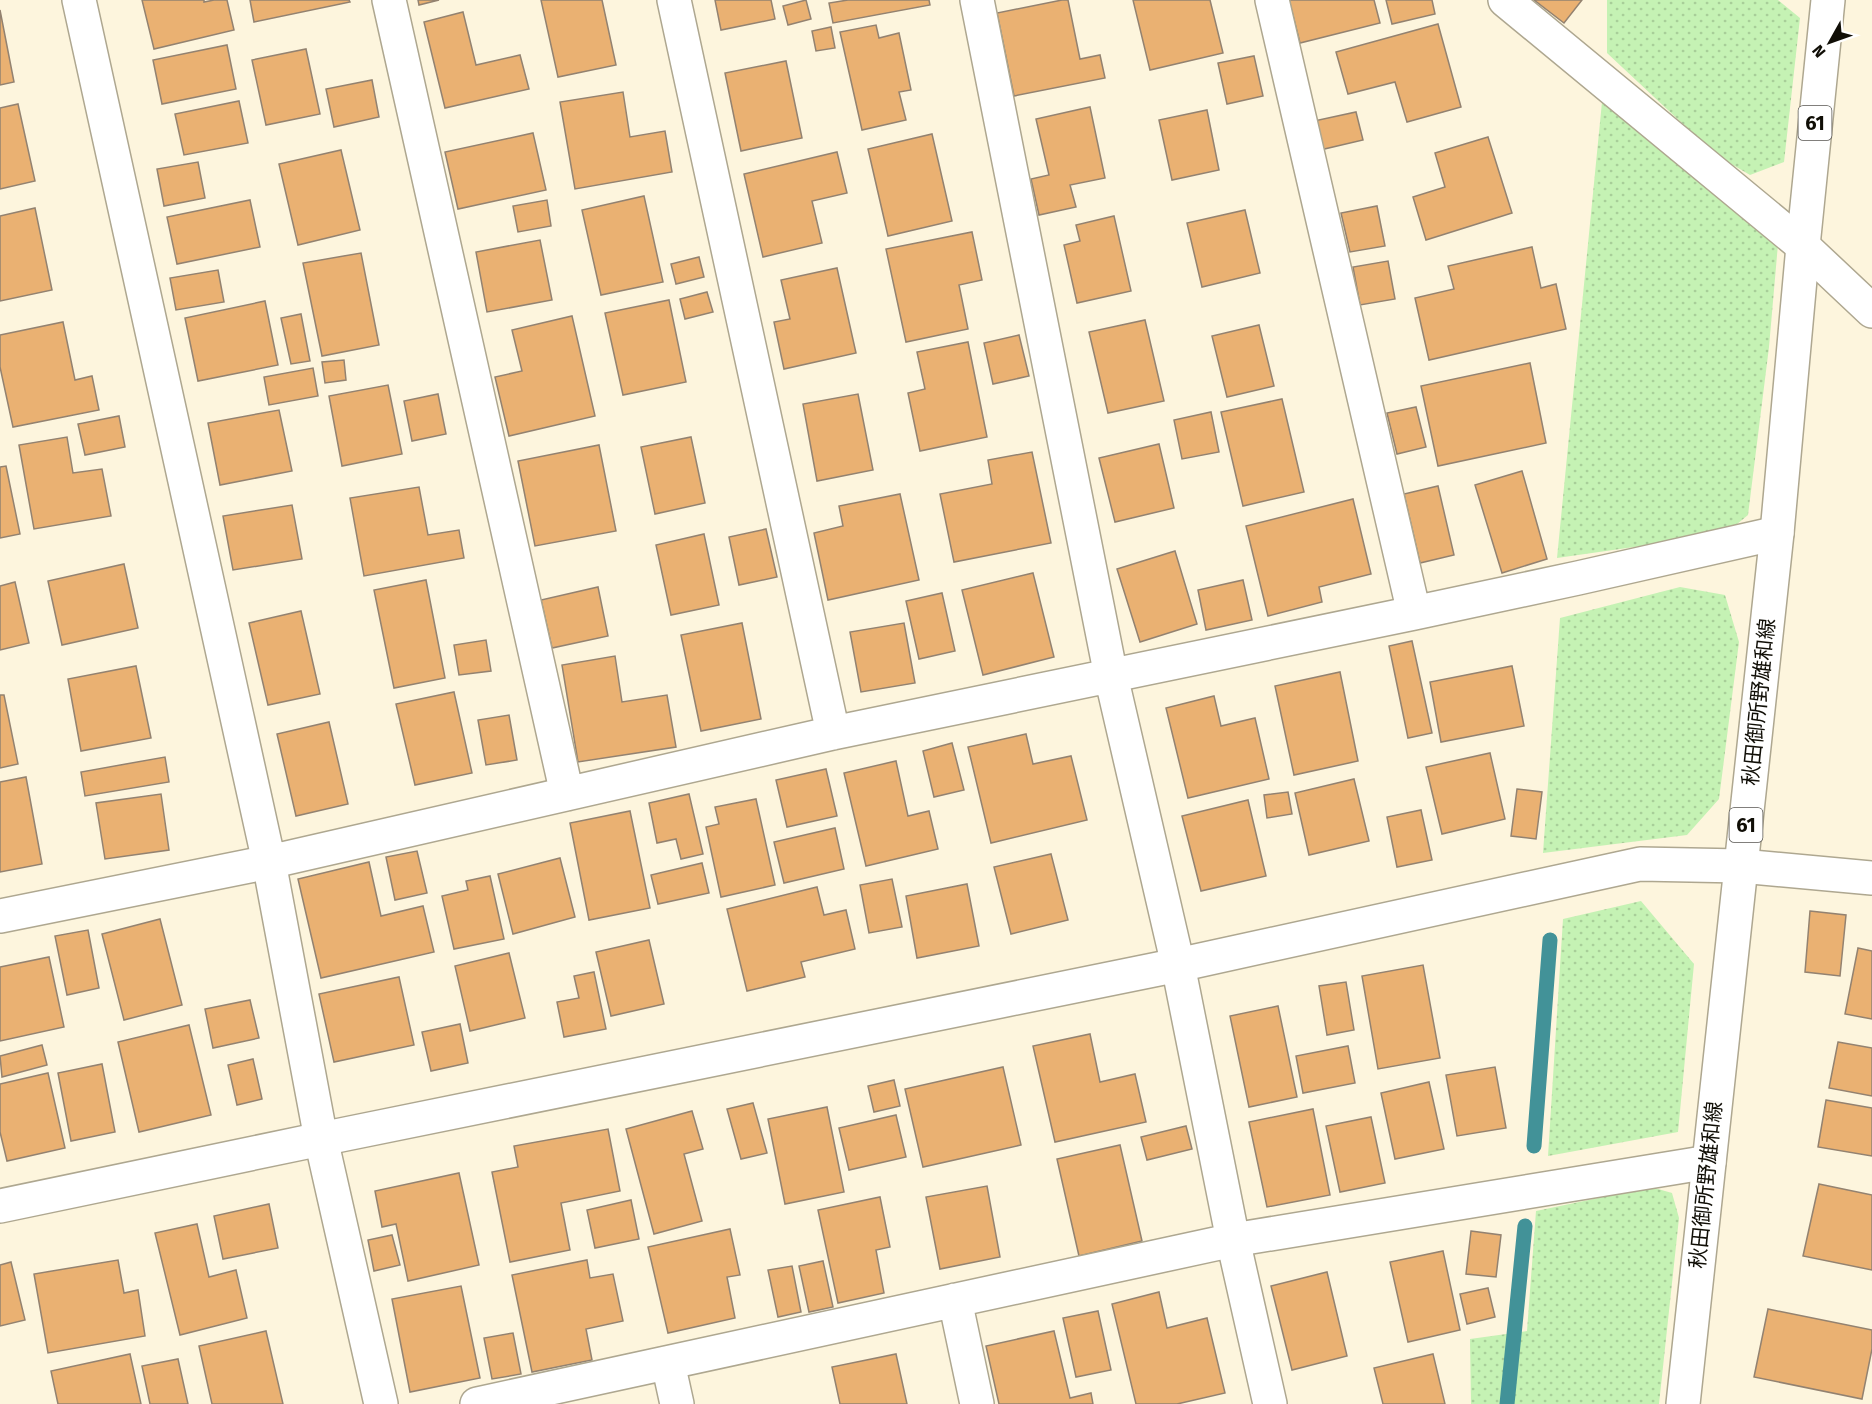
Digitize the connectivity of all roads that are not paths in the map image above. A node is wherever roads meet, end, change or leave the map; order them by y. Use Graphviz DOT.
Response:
graph roads {
  1 [pos="79,0"];
  2 [pos="389,0"];
  3 [pos="674,0"];
  4 [pos="977,0"];
  5 [pos="1272,0"];
  6 [pos="1505,0"];
  7 [pos="1828,0"];
  8 [pos="1803,246"];
  9 [pos="1872,311"];
  10 [pos="1777,533"];
  11 [pos="1414,613"];
  12 [pos="1111,676"];
  13 [pos="833,733"];
  14 [pos="567,794"];
  15 [pos="269,862"];
  16 [pos="1742,866"];
  17 [pos="1871,872"];
  18 [pos="0,916"];
  19 [pos="1178,965"];
  20 [pos="321,1139"];
  21 [pos="1709,1162"];
  22 [pos="0,1206"];
  23 [pos="1233,1240"];
  24 [pos="955,1300"];
  25 [pos="668,1362"];
  26 [pos="381,1404"];
  27 [pos="477,1404"];
  28 [pos="677,1404"];
  29 [pos="977,1404"];
  30 [pos="1270,1404"];
  31 [pos="1683,1404"];
  1 -- 15 [label="street"];
  2 -- 14 [label="street"];
  3 -- 13 [label="street"];
  4 -- 12 [label="street"];
  5 -- 11 [label="street"];
  6 -- 8 [label="street"];
  7 -- 8 [label="street, 秋田御所野雄和線 / 61"];
  8 -- 9 [label="street"];
  8 -- 10 [label="street, 秋田御所野雄和線 / 61"];
  10 -- 11 [label="street"];
  10 -- 16 [label="street, 秋田御所野雄和線 / 61"];
  11 -- 12 [label="street"];
  12 -- 13 [label="street"];
  12 -- 19 [label="street"];
  13 -- 14 [label="street"];
  14 -- 15 [label="street"];
  15 -- 18 [label="street"];
  15 -- 20 [label="street"];
  16 -- 17 [label="street"];
  16 -- 19 [label="street"];
  16 -- 21 [label="street, 秋田御所野雄和線 / 61"];
  19 -- 20 [label="street"];
  19 -- 23 [label="street"];
  20 -- 22 [label="street"];
  20 -- 26 [label="street"];
  21 -- 23 [label="street"];
  21 -- 31 [label="street, 秋田御所野雄和線 / 61"];
  23 -- 24 [label="street"];
  23 -- 30 [label="street"];
  24 -- 25 [label="street"];
  24 -- 29 [label="street"];
  25 -- 27 [label="street"];
  25 -- 28 [label="street"];
}
